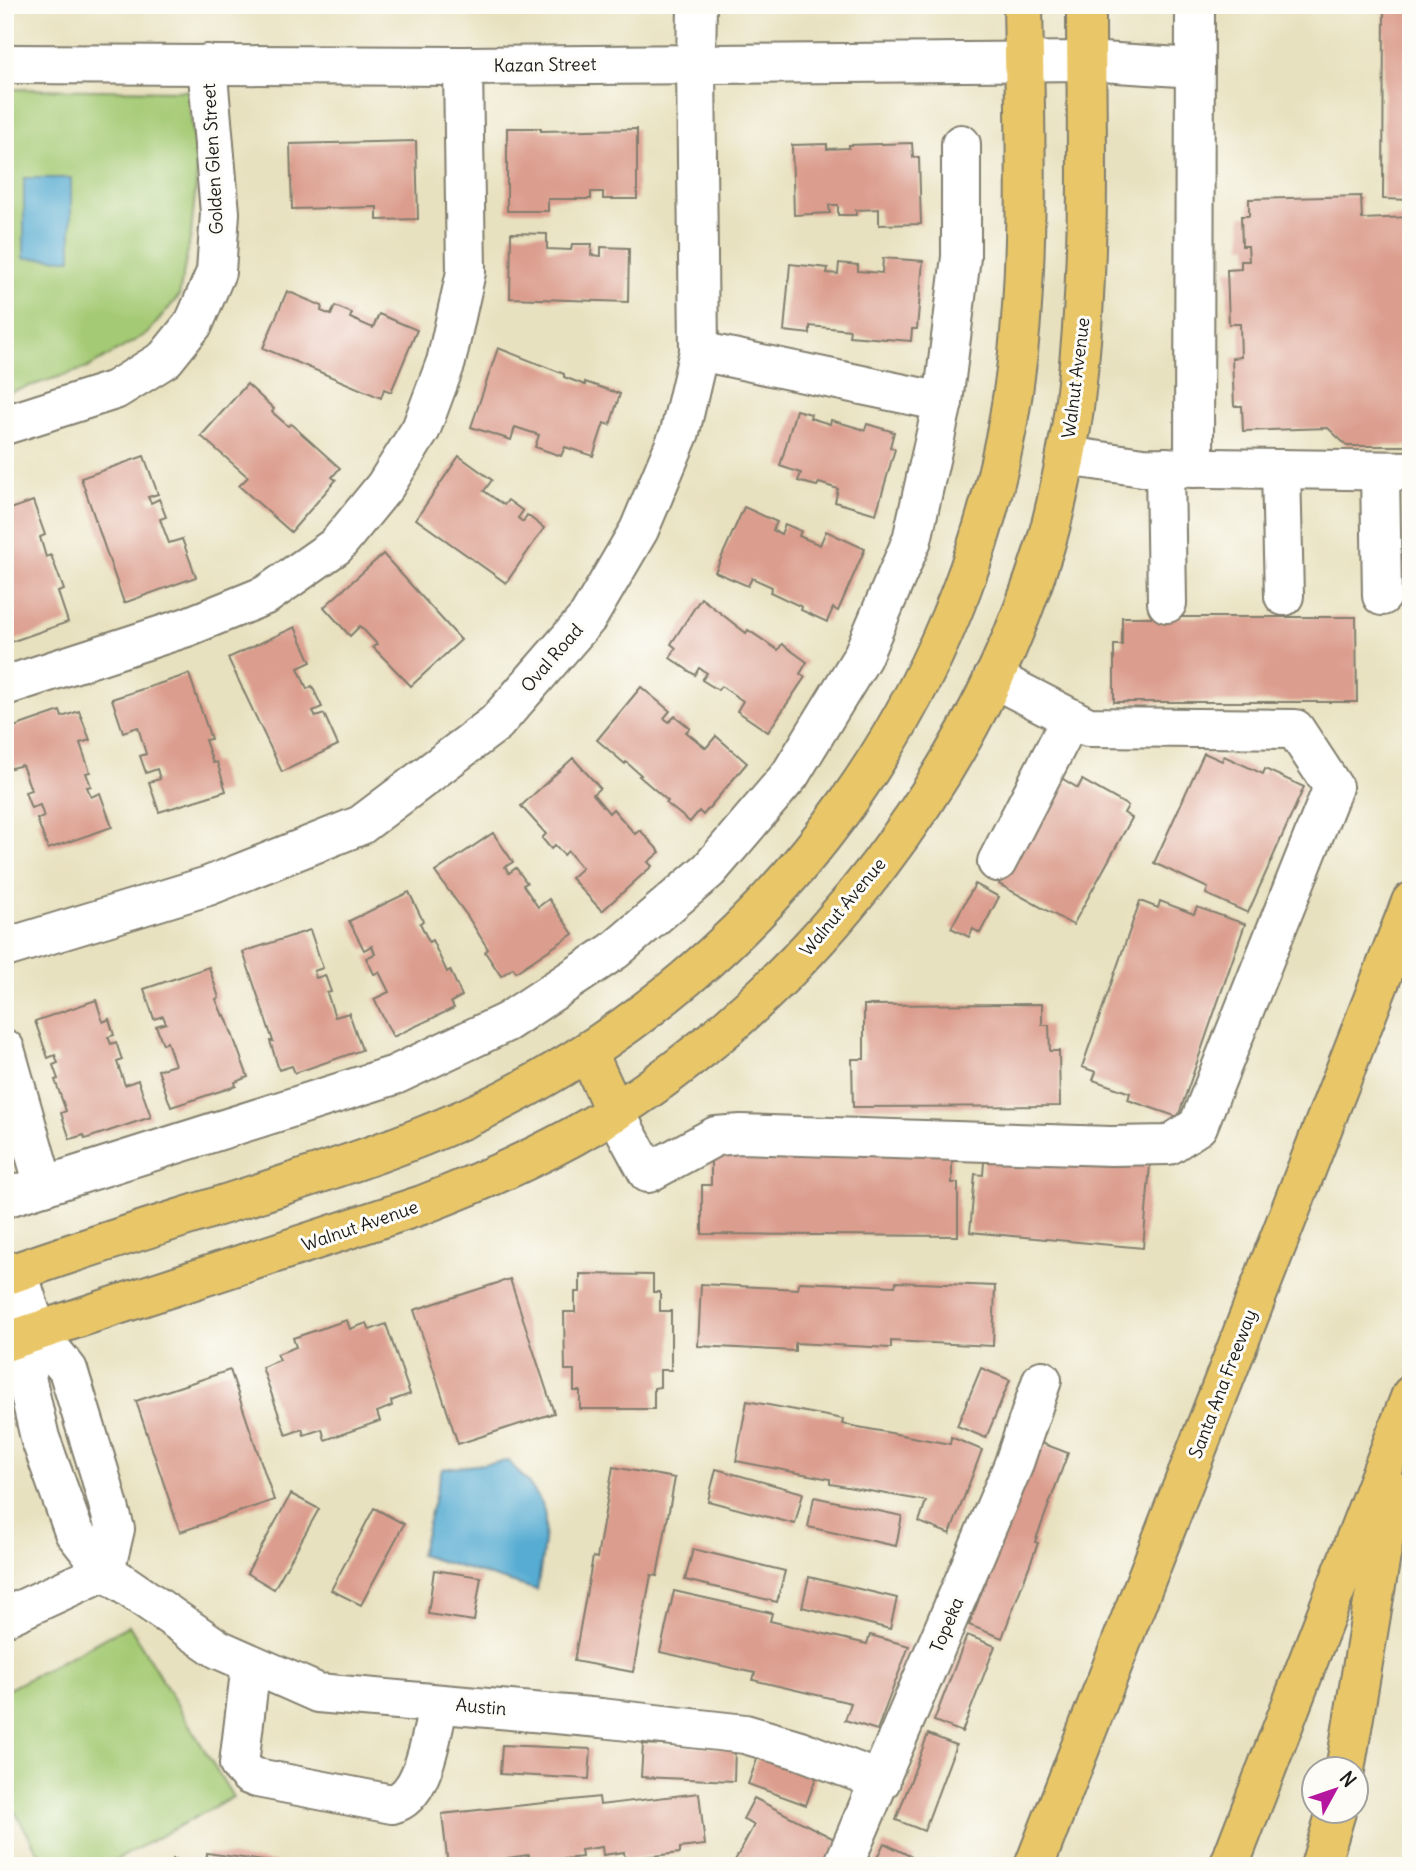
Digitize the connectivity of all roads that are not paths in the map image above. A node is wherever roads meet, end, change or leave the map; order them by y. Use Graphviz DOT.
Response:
graph roads {
  1 [pos="697,5"];
  2 [pos="1023,5"];
  3 [pos="1086,5"];
  4 [pos="1195,5"];
  5 [pos="1086,61"];
  6 [pos="1024,62"];
  7 [pos="5,64"];
  8 [pos="207,64"];
  9 [pos="695,64"];
  10 [pos="463,66"];
  11 [pos="1195,68"];
  12 [pos="961,144"];
  13 [pos="699,351"];
  14 [pos="943,402"];
  15 [pos="5,425"];
  16 [pos="1066,456"];
  17 [pos="1180,467"];
  18 [pos="1282,469"];
  19 [pos="1396,471"];
  20 [pos="1283,596"];
  21 [pos="1382,596"];
  22 [pos="1167,603"];
  23 [pos="993,678"];
  24 [pos="5,686"];
  25 [pos="1070,718"];
  26 [pos="997,862"];
  27 [pos="1411,902"];
  28 [pos="5,948"];
  29 [pos="5,1049"];
  30 [pos="587,1053"];
  31 [pos="615,1111"];
  32 [pos="44,1186"];
  33 [pos="5,1198"];
  34 [pos="12,1274"];
  35 [pos="21,1337"];
  36 [pos="1042,1380"];
  37 [pos="1408,1401"];
  38 [pos="105,1571"];
  39 [pos="5,1617"];
  40 [pos="251,1664"];
  41 [pos="439,1704"];
  42 [pos="1347,1756"];
  43 [pos="881,1781"];
  44 [pos="1332,1826"];
  45 [pos="843,1866"];
  46 [pos="1034,1866"];
  47 [pos="1229,1866"];
  48 [pos="1320,1866"];
  1 -- 9 [label="street, Oval Road"];
  2 -- 6 [label="main road"];
  3 -- 5 [label="main road, Walnut Avenue"];
  4 -- 11 [label="street"];
  5 -- 6 [label="street, Kazan Street"];
  5 -- 11 [label="street, Kazan Street"];
  5 -- 16 [label="main road, Walnut Avenue"];
  6 -- 9 [label="street, Kazan Street"];
  6 -- 30 [label="main road"];
  7 -- 8 [label="street, Kazan Street"];
  8 -- 10 [label="street, Kazan Street"];
  8 -- 15 [label="street, Golden Glen Street"];
  9 -- 10 [label="street, Kazan Street"];
  9 -- 13 [label="street, Oval Road"];
  10 -- 24 [label="street"];
  11 -- 17 [label="street"];
  12 -- 14 [label="street"];
  13 -- 14 [label="street"];
  13 -- 28 [label="street, Oval Road"];
  14 -- 32 [label="street"];
  16 -- 17 [label="street"];
  16 -- 23 [label="main road, Walnut Avenue"];
  17 -- 18 [label="street"];
  17 -- 22 [label="street"];
  18 -- 19 [label="street"];
  18 -- 20 [label="street"];
  19 -- 21 [label="street"];
  23 -- 25 [label="street"];
  23 -- 31 [label="main road, Walnut Avenue"];
  25 -- 26 [label="street"];
  25 -- 31 [label="street"];
  27 -- 46 [label="main road, Santa Ana Freeway"];
  29 -- 32 [label="street"];
  30 -- 31 [label="main road"];
  30 -- 34 [label="main road"];
  31 -- 35 [label="main road, Walnut Avenue"];
  32 -- 33 [label="street"];
  34 -- 35 [label="street"];
  35 -- 38 [label="street"];
  36 -- 43 [label="street, Topeka"];
  37 -- 42 [label="main road"];
  37 -- 47 [label="main road"];
  38 -- 39 [label="street"];
  38 -- 40 [label="street, Austin"];
  40 -- 41 [label="street, Austin"];
  40 -- 41 [label="street"];
  41 -- 43 [label="street, Austin"];
  43 -- 45 [label="street, Topeka"];
  44 -- 48 [label="main road"];
}
